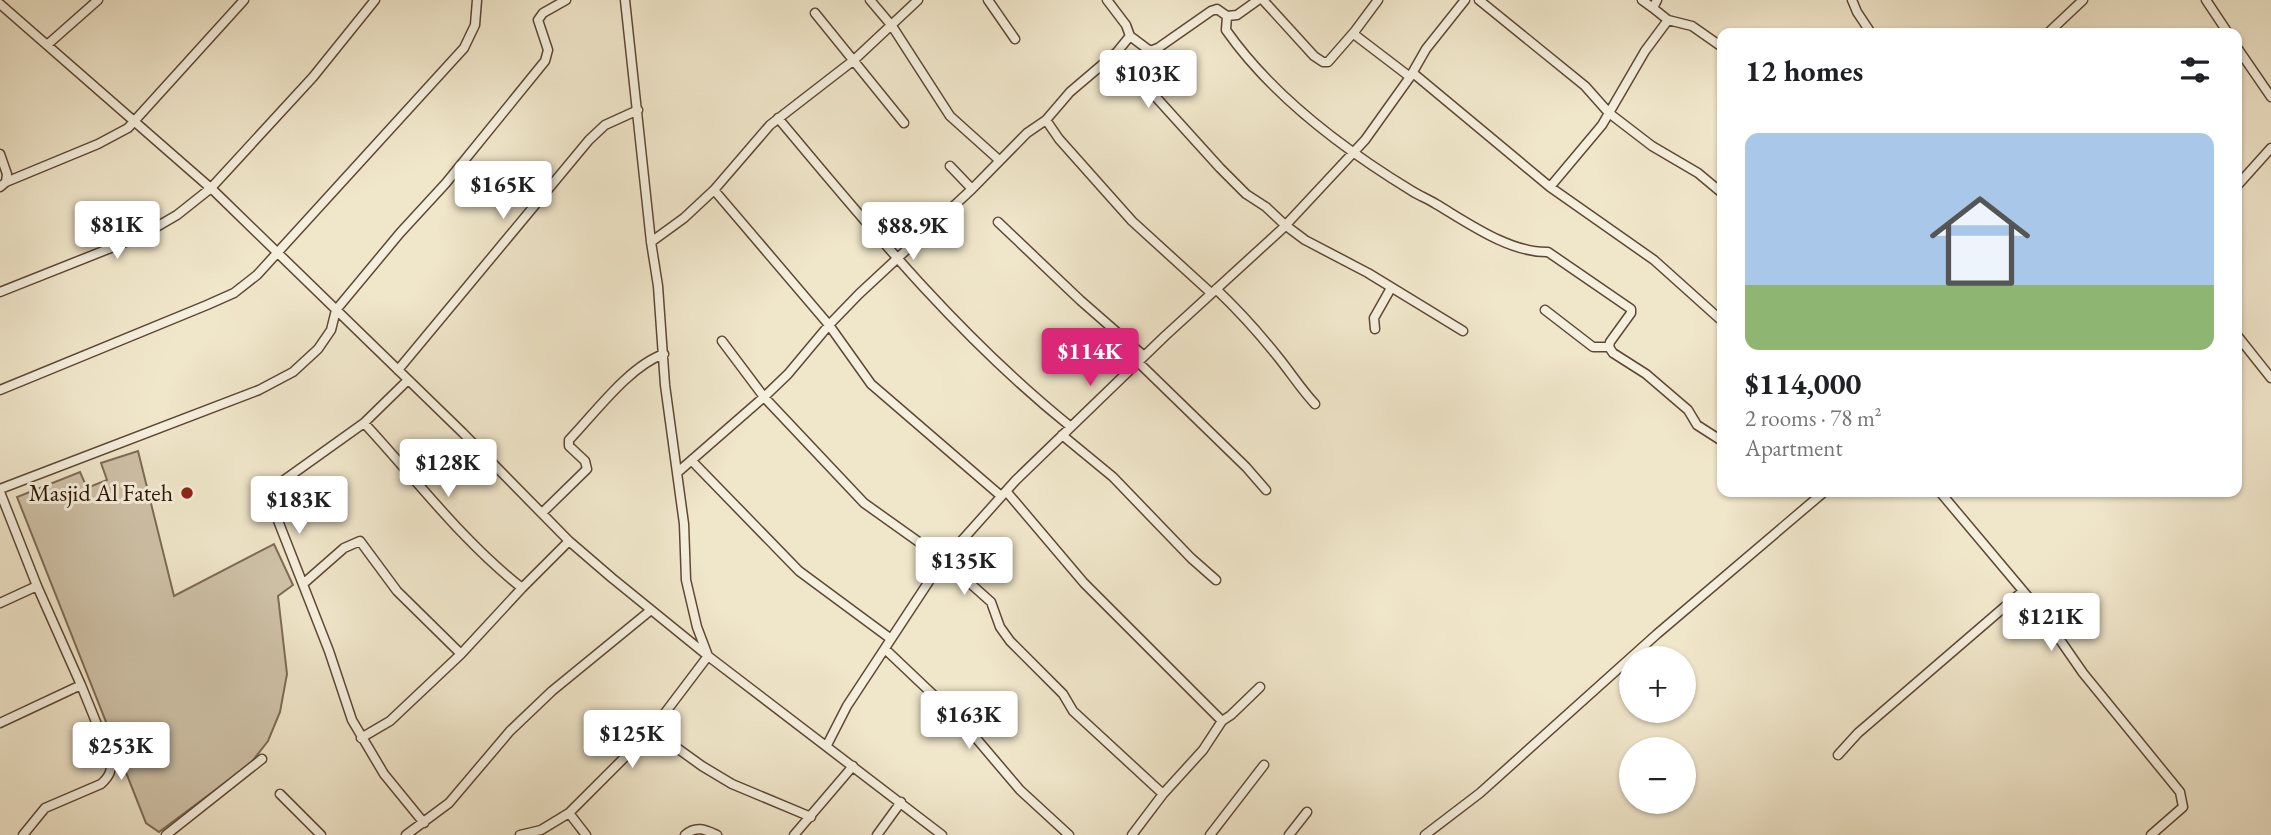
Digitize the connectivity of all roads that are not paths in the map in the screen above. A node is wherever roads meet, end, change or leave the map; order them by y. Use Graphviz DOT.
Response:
graph roads {
  1 [pos="98,0"];
  2 [pos="244,0"];
  3 [pos="375,0"];
  4 [pos="477,0"];
  5 [pos="566,0"];
  6 [pos="625,0"];
  7 [pos="870,0"];
  8 [pos="918,0"];
  9 [pos="988,0"];
  10 [pos="1107,0"];
  11 [pos="1261,0"];
  12 [pos="1378,0"];
  13 [pos="1465,0"];
  14 [pos="1479,0"];
  15 [pos="1642,0"];
  16 [pos="1852,0"];
  17 [pos="2083,0"];
  18 [pos="2206,0"];
  19 [pos="0,4"];
  20 [pos="1655,4"];
  21 [pos="815,13"];
  22 [pos="1227,16"];
  23 [pos="1668,20"];
  24 [pos="892,26"];
  25 [pos="1868,28"];
  26 [pos="2053,28"];
  27 [pos="2225,28"];
  28 [pos="1354,31"];
  29 [pos="1130,36"];
  30 [pos="1015,39"];
  31 [pos="1717,44"];
  32 [pos="47,45"];
  33 [pos="1150,51"];
  34 [pos="1117,52"];
  35 [pos="2242,55"];
  36 [pos="854,60"];
  37 [pos="1411,75"];
  38 [pos="1144,84"];
  39 [pos="2271,97"];
  40 [pos="638,110"];
  41 [pos="1609,113"];
  42 [pos="778,118"];
  43 [pos="1046,120"];
  44 [pos="134,121"];
  45 [pos="904,124"];
  46 [pos="2271,148"];
  47 [pos="1354,152"];
  48 [pos="0,154"];
  49 [pos="999,160"];
  50 [pos="950,166"];
  51 [pos="2242,180"];
  52 [pos="3,185"];
  53 [pos="1550,187"];
  54 [pos="211,188"];
  55 [pos="972,189"];
  56 [pos="1717,189"];
  57 [pos="714,190"];
  58 [pos="998,222"];
  59 [pos="1285,225"];
  60 [pos="651,242"];
  61 [pos="277,252"];
  62 [pos="896,257"];
  63 [pos="1391,288"];
  64 [pos="1213,291"];
  65 [pos="0,292"];
  66 [pos="336,310"];
  67 [pos="1545,310"];
  68 [pos="1717,317"];
  69 [pos="829,324"];
  70 [pos="1374,329"];
  71 [pos="1463,331"];
  72 [pos="722,341"];
  73 [pos="2242,342"];
  74 [pos="1609,347"];
  75 [pos="664,354"];
  76 [pos="1141,359"];
  77 [pos="398,370"];
  78 [pos="2271,378"];
  79 [pos="408,380"];
  80 [pos="0,390"];
  81 [pos="764,397"];
  82 [pos="1315,404"];
  83 [pos="364,423"];
  84 [pos="1071,427"];
  85 [pos="1062,435"];
  86 [pos="1717,438"];
  87 [pos="692,461"];
  88 [pos="678,472"];
  89 [pos="1266,489"];
  90 [pos="0,490"];
  91 [pos="1003,494"];
  92 [pos="1815,497"];
  93 [pos="1944,497"];
  94 [pos="542,513"];
  95 [pos="569,541"];
  96 [pos="944,560"];
  97 [pos="1216,580"];
  98 [pos="303,584"];
  99 [pos="37,586"];
  100 [pos="522,588"];
  101 [pos="2023,591"];
  102 [pos="0,603"];
  103 [pos="652,610"];
  104 [pos="891,639"];
  105 [pos="885,649"];
  106 [pos="461,654"];
  107 [pos="708,656"];
  108 [pos="81,685"];
  109 [pos="1260,687"];
  110 [pos="1222,721"];
  111 [pos="0,723"];
  112 [pos="652,730"];
  113 [pos="361,738"];
  114 [pos="827,745"];
  115 [pos="1838,755"];
  116 [pos="262,759"];
  117 [pos="1264,765"];
  118 [pos="853,766"];
  119 [pos="280,794"];
  120 [pos="1163,794"];
  121 [pos="901,802"];
  122 [pos="1307,812"];
  123 [pos="569,813"];
  124 [pos="811,817"];
  125 [pos="424,823"];
  126 [pos="23,835"];
  127 [pos="166,835"];
  128 [pos="321,835"];
  129 [pos="406,835"];
  130 [pos="520,835"];
  131 [pos="586,835"];
  132 [pos="685,835"];
  133 [pos="717,835"];
  134 [pos="794,835"];
  135 [pos="877,835"];
  136 [pos="942,835"];
  137 [pos="1069,835"];
  138 [pos="1132,835"];
  139 [pos="1210,835"];
  140 [pos="1289,835"];
  141 [pos="1425,835"];
  142 [pos="2151,835"];
  1 -- 32 [label="street"];
  2 -- 44 [label="street"];
  3 -- 54 [label="street"];
  4 -- 61 [label="street"];
  5 -- 66 [label="street"];
  6 -- 40 [label="street"];
  7 -- 24 [label="street"];
  8 -- 24 [label="street"];
  9 -- 30 [label="street"];
  10 -- 29 [label="street"];
  11 -- 22 [label="street"];
  11 -- 28 [label="street"];
  12 -- 28 [label="street"];
  13 -- 37 [label="street"];
  14 -- 41 [label="street"];
  15 -- 20 [label="street"];
  16 -- 25 [label="street"];
  17 -- 26 [label="street"];
  18 -- 27 [label="street"];
  19 -- 32 [label="street"];
  20 -- 23 [label="street"];
  21 -- 36 [label="street"];
  22 -- 33 [label="street"];
  22 -- 47 [label="street"];
  23 -- 31 [label="street"];
  23 -- 41 [label="street"];
  24 -- 36 [label="street"];
  24 -- 49 [label="street"];
  28 -- 37 [label="street"];
  29 -- 33 [label="street"];
  29 -- 34 [label="street"];
  32 -- 44 [label="street"];
  33 -- 38 [label="street"];
  34 -- 38 [label="street"];
  34 -- 43 [label="street"];
  35 -- 39 [label="street"];
  36 -- 42 [label="street"];
  36 -- 45 [label="street"];
  37 -- 47 [label="street"];
  37 -- 53 [label="street"];
  38 -- 59 [label="street"];
  40 -- 60 [label="street"];
  40 -- 77 [label="street"];
  41 -- 53 [label="street"];
  41 -- 56 [label="street"];
  42 -- 57 [label="street"];
  42 -- 62 [label="street"];
  43 -- 49 [label="street"];
  43 -- 64 [label="street"];
  44 -- 52 [label="street"];
  44 -- 54 [label="street"];
  46 -- 51 [label="street"];
  47 -- 59 [label="street"];
  47 -- 74 [label="street"];
  48 -- 52 [label="street"];
  49 -- 55 [label="street"];
  50 -- 55 [label="street"];
  53 -- 68 [label="street"];
  54 -- 61 [label="street"];
  54 -- 65 [label="street"];
  55 -- 62 [label="street"];
  57 -- 60 [label="street"];
  57 -- 69 [label="street"];
  58 -- 76 [label="street"];
  59 -- 63 [label="street"];
  59 -- 64 [label="street"];
  60 -- 75 [label="street"];
  61 -- 66 [label="street"];
  61 -- 80 [label="street"];
  62 -- 69 [label="street"];
  62 -- 84 [label="street"];
  63 -- 70 [label="street"];
  63 -- 71 [label="street"];
  64 -- 76 [label="street"];
  64 -- 82 [label="street"];
  66 -- 77 [label="street"];
  66 -- 90 [label="street"];
  67 -- 74 [label="street"];
  69 -- 81 [label="street"];
  69 -- 91 [label="street"];
  72 -- 81 [label="street"];
  73 -- 78 [label="street"];
  74 -- 86 [label="street"];
  75 -- 88 [label="street"];
  75 -- 94 [label="street"];
  76 -- 84 [label="street"];
  76 -- 89 [label="street"];
  77 -- 79 [label="street"];
  79 -- 83 [label="street"];
  79 -- 94 [label="street"];
  81 -- 87 [label="street"];
  81 -- 96 [label="street"];
  83 -- 98 [label="street"];
  83 -- 100 [label="street"];
  84 -- 85 [label="street"];
  85 -- 91 [label="street"];
  85 -- 97 [label="street"];
  87 -- 88 [label="street"];
  87 -- 104 [label="street"];
  88 -- 107 [label="street"];
  90 -- 99 [label="street"];
  91 -- 96 [label="street"];
  91 -- 110 [label="street"];
  92 -- 141 [label="street"];
  93 -- 101 [label="street"];
  94 -- 95 [label="street"];
  95 -- 100 [label="street"];
  95 -- 103 [label="street"];
  96 -- 104 [label="street"];
  96 -- 120 [label="street"];
  98 -- 106 [label="street"];
  98 -- 113 [label="street"];
  99 -- 102 [label="street"];
  99 -- 108 [label="street"];
  100 -- 106 [label="street"];
  101 -- 115 [label="street"];
  101 -- 142 [label="street"];
  103 -- 107 [label="street"];
  103 -- 125 [label="street"];
  104 -- 105 [label="street"];
  105 -- 114 [label="street"];
  105 -- 137 [label="street"];
  106 -- 113 [label="street"];
  107 -- 112 [label="street"];
  107 -- 114 [label="street"];
  108 -- 111 [label="street"];
  108 -- 126 [label="street"];
  109 -- 110 [label="street"];
  110 -- 120 [label="street"];
  112 -- 123 [label="street"];
  112 -- 124 [label="street"];
  113 -- 125 [label="street"];
  114 -- 118 [label="street"];
  116 -- 127 [label="street"];
  117 -- 139 [label="street"];
  118 -- 121 [label="street"];
  118 -- 124 [label="street"];
  119 -- 128 [label="street"];
  120 -- 138 [label="street"];
  121 -- 135 [label="street"];
  121 -- 136 [label="street"];
  122 -- 140 [label="street"];
  123 -- 130 [label="street"];
  123 -- 131 [label="street"];
  124 -- 134 [label="street"];
  125 -- 129 [label="street"];
  132 -- 133 [label="street"];
}
